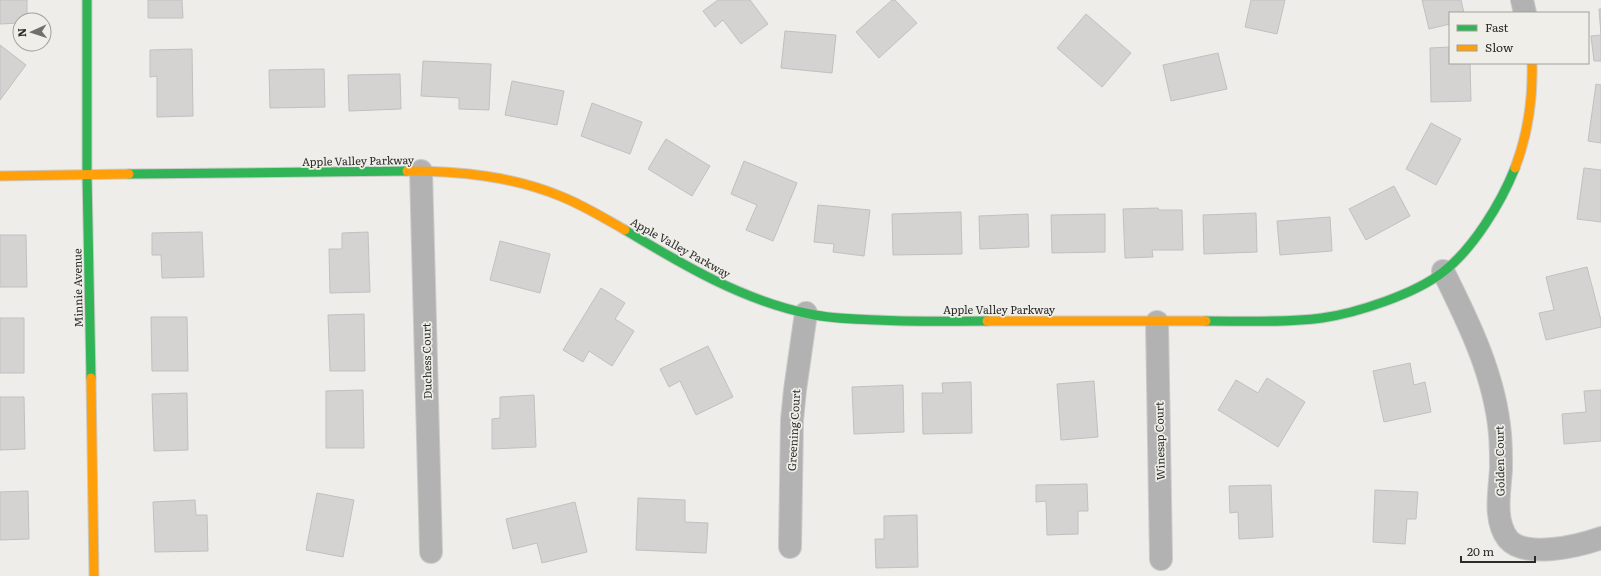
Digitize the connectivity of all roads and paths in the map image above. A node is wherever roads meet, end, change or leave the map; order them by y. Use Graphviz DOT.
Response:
graph roads {
  1 [pos="87,0"];
  2 [pos="1522,0"];
  3 [pos="1525,12"];
  4 [pos="1532,64"];
  5 [pos="421,171"];
  6 [pos="87,175"];
  7 [pos="0,176"];
  8 [pos="1443,271"];
  9 [pos="806,313"];
  10 [pos="1157,322"];
  11 [pos="1601,538"];
  12 [pos="790,547"];
  13 [pos="430,552"];
  14 [pos="1161,559"];
  15 [pos="94,576"];
  1 -- 6 [label="street, Minnie Avenue"];
  2 -- 3 [label="street"];
  4 -- 8 [label="street, Apple Valley Parkway"];
  5 -- 6 [label="street, Apple Valley Parkway"];
  5 -- 9 [label="street, Apple Valley Parkway"];
  5 -- 13 [label="street, Duchess Court"];
  6 -- 7 [label="street, Apple Valley Parkway"];
  6 -- 15 [label="street, Minnie Avenue"];
  8 -- 10 [label="street, Apple Valley Parkway"];
  8 -- 11 [label="street, Golden Court"];
  9 -- 10 [label="street, Apple Valley Parkway"];
  9 -- 12 [label="street, Greening Court"];
  10 -- 14 [label="street, Winesap Court"];
}
